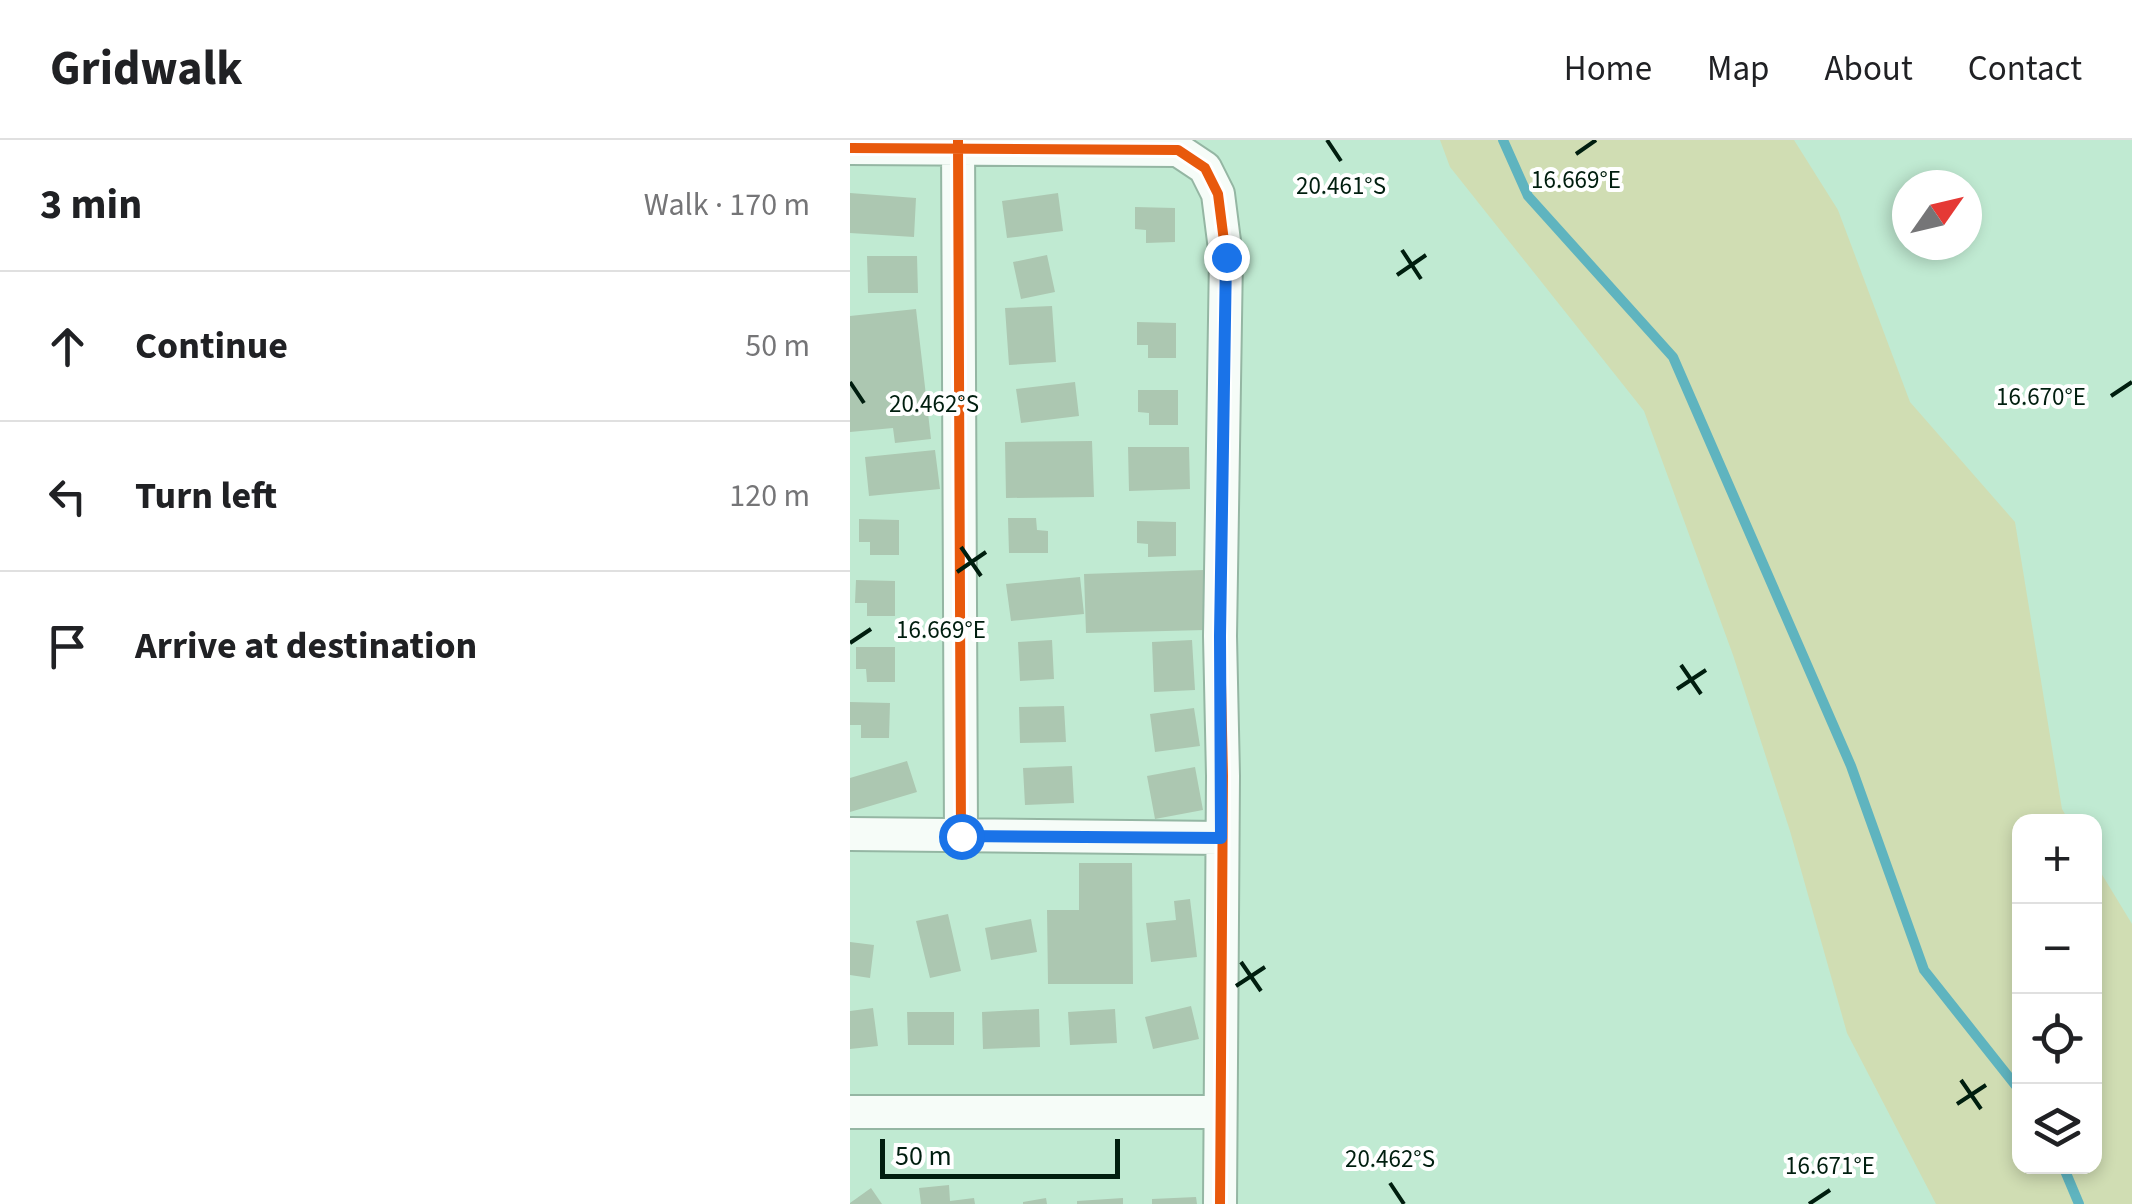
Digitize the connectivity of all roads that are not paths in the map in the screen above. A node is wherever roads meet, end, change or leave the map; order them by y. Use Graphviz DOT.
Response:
graph roads {
  1 [pos="958,144"];
  2 [pos="850,148"];
  3 [pos="850,834"];
  4 [pos="961,836"];
  5 [pos="1221,838"];
  6 [pos="850,1112"];
  7 [pos="1220,1112"];
  8 [pos="1220,1204"];
  1 -- 2 [label="street"];
  1 -- 4 [label="street"];
  1 -- 5 [label="street"];
  3 -- 4 [label="street"];
  4 -- 5 [label="street"];
  5 -- 7 [label="street"];
  6 -- 7 [label="street"];
  7 -- 8 [label="street"];
}
